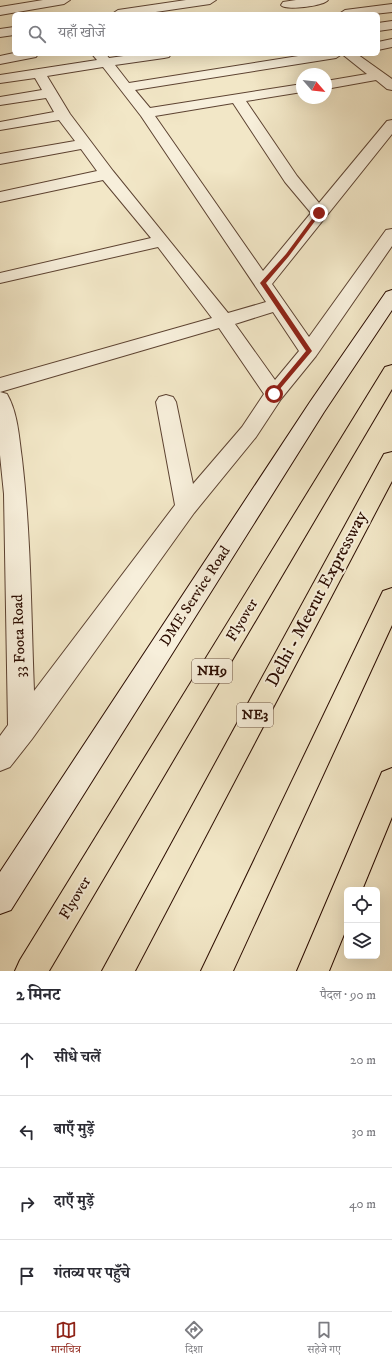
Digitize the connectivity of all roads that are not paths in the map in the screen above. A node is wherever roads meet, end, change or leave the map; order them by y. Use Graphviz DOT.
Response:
graph roads {
  1 [pos="64,0"];
  2 [pos="210,0"];
  3 [pos="322,0"];
  4 [pos="49,1"];
  5 [pos="392,8"];
  6 [pos="289,9"];
  7 [pos="0,11"];
  8 [pos="59,12"];
  9 [pos="131,12"];
  10 [pos="361,12"];
  11 [pos="392,25"];
  12 [pos="380,27"];
  13 [pos="12,31"];
  14 [pos="0,33"];
  15 [pos="392,44"];
  16 [pos="380,46"];
  17 [pos="21,56"];
  18 [pos="133,56"];
  19 [pos="324,56"];
  20 [pos="352,56"];
  21 [pos="102,58"];
  22 [pos="0,60"];
  23 [pos="39,73"];
  24 [pos="378,76"];
  25 [pos="0,79"];
  26 [pos="332,83"];
  27 [pos="392,86"];
  28 [pos="125,88"];
  29 [pos="296,89"];
  30 [pos="51,93"];
  31 [pos="237,98"];
  32 [pos="0,101"];
  33 [pos="146,113"];
  34 [pos="63,114"];
  35 [pos="392,124"];
  36 [pos="0,126"];
  37 [pos="85,144"];
  38 [pos="0,160"];
  39 [pos="107,174"];
  40 [pos="0,197"];
  41 [pos="319,213"];
  42 [pos="392,234"];
  43 [pos="162,241"];
  44 [pos="0,278"];
  45 [pos="263,283"];
  46 [pos="392,296"];
  47 [pos="278,305"];
  48 [pos="223,320"];
  49 [pos="309,351"];
  50 [pos="392,372"];
  51 [pos="0,385"];
  52 [pos="274,394"];
  53 [pos="0,399"];
  54 [pos="166,402"];
  55 [pos="392,460"];
  56 [pos="7,496"];
  57 [pos="186,507"];
  58 [pos="392,598"];
  59 [pos="22,730"];
  60 [pos="0,758"];
  61 [pos="392,782"];
  62 [pos="348,887"];
  63 [pos="344,897"];
  64 [pos="0,899"];
  65 [pos="31,971"];
  66 [pos="118,971"];
  67 [pos="217,971"];
  68 [pos="313,971"];
  1 -- 4 [label="street"];
  2 -- 9 [label="street"];
  3 -- 6 [label="street"];
  4 -- 7 [label="street"];
  4 -- 8 [label="street"];
  5 -- 10 [label="street"];
  11 -- 12 [label="street"];
  13 -- 14 [label="street"];
  15 -- 16 [label="street"];
  17 -- 22 [label="street"];
  18 -- 21 [label="street"];
  19 -- 28 [label="street"];
  20 -- 24 [label="street"];
  21 -- 23 [label="street"];
  21 -- 28 [label="street"];
  23 -- 25 [label="street"];
  23 -- 30 [label="street"];
  24 -- 26 [label="street"];
  24 -- 27 [label="street"];
  28 -- 33 [label="street"];
  29 -- 31 [label="street"];
  30 -- 32 [label="street"];
  30 -- 34 [label="street"];
  31 -- 33 [label="street"];
  31 -- 41 [label="street"];
  33 -- 45 [label="street"];
  34 -- 36 [label="street"];
  34 -- 37 [label="street"];
  35 -- 41 [label="street"];
  37 -- 38 [label="street"];
  37 -- 39 [label="street"];
  39 -- 40 [label="street"];
  39 -- 43 [label="street"];
  41 -- 45 [label="street"];
  42 -- 49 [label="street"];
  43 -- 44 [label="street"];
  43 -- 48 [label="street"];
  45 -- 47 [label="street"];
  46 -- 64 [label="street, DME Service Road"];
  47 -- 48 [label="street"];
  47 -- 49 [label="street"];
  48 -- 51 [label="street"];
  48 -- 52 [label="street"];
  49 -- 52 [label="street"];
  50 -- 65 [label="highway, Flyover / NH9"];
  52 -- 57 [label="street"];
  53 -- 56 [label="street, 33 Foota Road"];
  54 -- 57 [label="street"];
  55 -- 66 [label="highway, Delhi - Meerut Expressway / NE3"];
  56 -- 59 [label="street, 33 Foota Road"];
  57 -- 59 [label="street"];
  58 -- 67 [label="highway"];
  59 -- 60 [label="street"];
  61 -- 62 [label="highway"];
  63 -- 68 [label="highway"];
}
